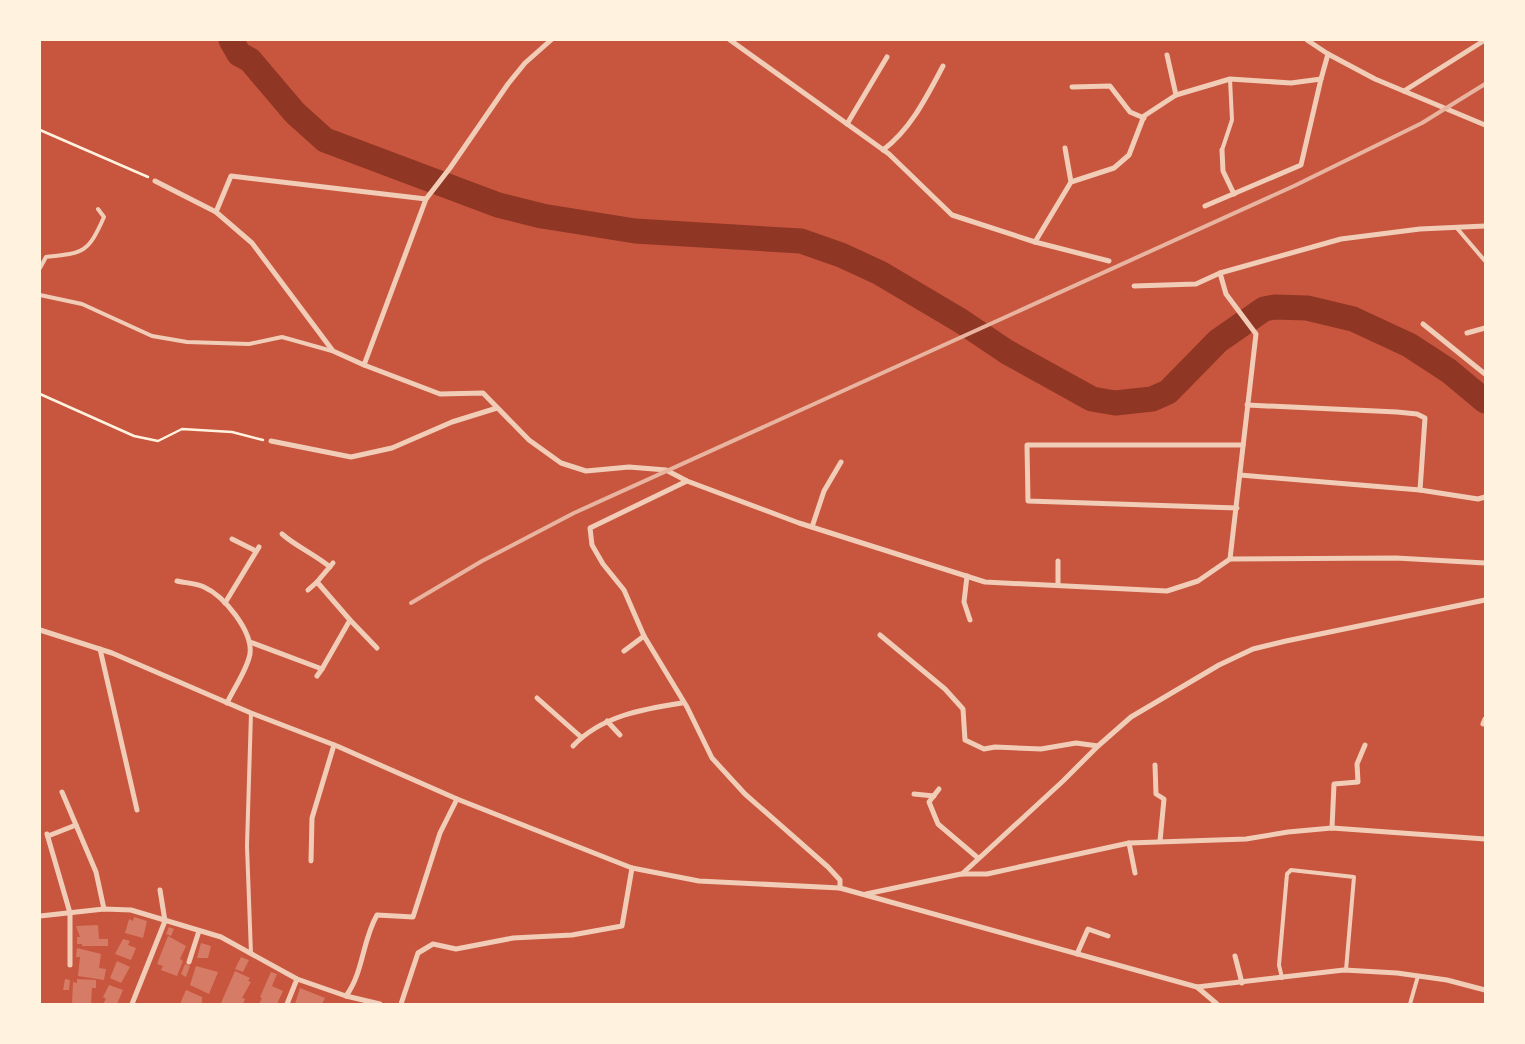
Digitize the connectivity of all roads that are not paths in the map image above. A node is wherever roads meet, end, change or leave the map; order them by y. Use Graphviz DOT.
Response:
graph roads {
  1 [pos="551,40"];
  2 [pos="730,40"];
  3 [pos="1307,40"];
  4 [pos="1485,40"];
  5 [pos="1328,54"];
  6 [pos="1167,55"];
  7 [pos="887,56"];
  8 [pos="944,66"];
  9 [pos="1230,79"];
  10 [pos="1321,79"];
  11 [pos="1072,87"];
  12 [pos="1404,91"];
  13 [pos="1176,95"];
  14 [pos="1144,118"];
  15 [pos="847,124"];
  16 [pos="1485,125"];
  17 [pos="1065,148"];
  18 [pos="883,150"];
  19 [pos="1222,150"];
  20 [pos="155,180"];
  21 [pos="1071,182"];
  22 [pos="1234,194"];
  23 [pos="426,199"];
  24 [pos="1206,206"];
  25 [pos="98,209"];
  26 [pos="216,212"];
  27 [pos="1485,226"];
  28 [pos="1456,227"];
  29 [pos="1035,242"];
  30 [pos="1109,261"];
  31 [pos="1485,261"];
  32 [pos="40,268"];
  33 [pos="1220,273"];
  34 [pos="1134,286"];
  35 [pos="40,295"];
  36 [pos="1422,324"];
  37 [pos="1485,328"];
  38 [pos="1467,333"];
  39 [pos="333,351"];
  40 [pos="364,366"];
  41 [pos="1485,374"];
  42 [pos="1247,405"];
  43 [pos="498,408"];
  44 [pos="271,441"];
  45 [pos="1244,445"];
  46 [pos="841,462"];
  47 [pos="1240,475"];
  48 [pos="687,480"];
  49 [pos="1420,490"];
  50 [pos="1485,497"];
  51 [pos="1237,508"];
  52 [pos="812,527"];
  53 [pos="282,534"];
  54 [pos="232,538"];
  55 [pos="1230,559"];
  56 [pos="1058,561"];
  57 [pos="1485,563"];
  58 [pos="967,576"];
  59 [pos="177,582"];
  60 [pos="317,582"];
  61 [pos="1058,586"];
  62 [pos="308,590"];
  63 [pos="1485,600"];
  64 [pos="225,603"];
  65 [pos="350,620"];
  66 [pos="970,620"];
  67 [pos="40,630"];
  68 [pos="880,635"];
  69 [pos="644,636"];
  70 [pos="250,642"];
  71 [pos="377,648"];
  72 [pos="100,649"];
  73 [pos="624,651"];
  74 [pos="322,669"];
  75 [pos="317,676"];
  76 [pos="537,698"];
  77 [pos="227,703"];
  78 [pos="682,703"];
  79 [pos="251,713"];
  80 [pos="608,722"];
  81 [pos="620,735"];
  82 [pos="581,737"];
  83 [pos="334,745"];
  84 [pos="1365,745"];
  85 [pos="573,746"];
  86 [pos="1098,746"];
  87 [pos="1155,765"];
  88 [pos="940,789"];
  89 [pos="62,792"];
  90 [pos="914,794"];
  91 [pos="934,796"];
  92 [pos="456,799"];
  93 [pos="137,810"];
  94 [pos="76,825"];
  95 [pos="1332,828"];
  96 [pos="1485,839"];
  97 [pos="1160,842"];
  98 [pos="1129,843"];
  99 [pos="978,858"];
  100 [pos="311,861"];
  101 [pos="632,868"];
  102 [pos="1135,873"];
  103 [pos="961,874"];
  104 [pos="840,888"];
  105 [pos="160,890"];
  106 [pos="865,894"];
  107 [pos="104,909"];
  108 [pos="70,913"];
  109 [pos="40,916"];
  110 [pos="165,921"];
  111 [pos="199,931"];
  112 [pos="1108,936"];
  113 [pos="251,954"];
  114 [pos="1077,954"];
  115 [pos="1234,956"];
  116 [pos="189,962"];
  117 [pos="70,965"];
  118 [pos="1346,970"];
  119 [pos="1418,976"];
  120 [pos="1282,978"];
  121 [pos="297,979"];
  122 [pos="1242,983"];
  123 [pos="1197,987"];
  124 [pos="1485,990"];
  125 [pos="346,996"];
  126 [pos="132,1004"];
  127 [pos="286,1004"];
  128 [pos="380,1004"];
  129 [pos="401,1004"];
  130 [pos="1217,1004"];
  131 [pos="1410,1004"];
  1 -- 23 [label="street"];
  2 -- 15 [label="street"];
  3 -- 5 [label="street"];
  4 -- 12 [label="street"];
  5 -- 10 [label="street"];
  5 -- 12 [label="street"];
  6 -- 13 [label="street"];
  7 -- 15 [label="street"];
  8 -- 18 [label="street"];
  9 -- 10 [label="street"];
  9 -- 13 [label="street"];
  9 -- 19 [label="lane"];
  10 -- 22 [label="street"];
  11 -- 14 [label="street"];
  12 -- 16 [label="street"];
  13 -- 14 [label="street"];
  14 -- 21 [label="street"];
  15 -- 18 [label="street"];
  17 -- 21 [label="street"];
  18 -- 29 [label="street"];
  19 -- 22 [label="street"];
  20 -- 26 [label="street"];
  21 -- 29 [label="street"];
  22 -- 24 [label="street"];
  23 -- 26 [label="street"];
  23 -- 40 [label="street"];
  25 -- 32 [label="lane"];
  26 -- 39 [label="street"];
  27 -- 28 [label="street"];
  28 -- 31 [label="lane"];
  28 -- 33 [label="street"];
  29 -- 30 [label="street"];
  33 -- 34 [label="street"];
  33 -- 42 [label="street"];
  35 -- 39 [label="lane"];
  36 -- 41 [label="street"];
  37 -- 38 [label="street"];
  39 -- 40 [label="street"];
  40 -- 43 [label="street"];
  42 -- 45 [label="street"];
  42 -- 49 [label="street"];
  43 -- 44 [label="street"];
  43 -- 48 [label="street"];
  45 -- 47 [label="street"];
  45 -- 51 [label="street"];
  46 -- 52 [label="street"];
  47 -- 49 [label="street"];
  47 -- 51 [label="street"];
  48 -- 52 [label="street"];
  48 -- 69 [label="street"];
  49 -- 50 [label="street"];
  51 -- 55 [label="street"];
  52 -- 58 [label="street"];
  53 -- 60 [label="street"];
  54 -- 64 [label="street"];
  55 -- 57 [label="street"];
  55 -- 61 [label="street"];
  56 -- 61 [label="street"];
  58 -- 61 [label="street"];
  58 -- 66 [label="street"];
  59 -- 64 [label="street"];
  60 -- 62 [label="street"];
  60 -- 65 [label="street"];
  63 -- 86 [label="street"];
  64 -- 70 [label="street"];
  65 -- 71 [label="street"];
  65 -- 74 [label="street"];
  67 -- 72 [label="street"];
  68 -- 86 [label="street"];
  69 -- 73 [label="street"];
  69 -- 78 [label="street"];
  70 -- 74 [label="street"];
  70 -- 77 [label="street"];
  72 -- 77 [label="street"];
  72 -- 93 [label="street"];
  74 -- 75 [label="street"];
  76 -- 82 [label="street"];
  77 -- 79 [label="street"];
  78 -- 80 [label="street"];
  78 -- 104 [label="street"];
  79 -- 83 [label="street"];
  79 -- 113 [label="lane"];
  80 -- 81 [label="street"];
  80 -- 82 [label="street"];
  82 -- 85 [label="street"];
  83 -- 92 [label="street"];
  83 -- 100 [label="street"];
  84 -- 95 [label="street"];
  86 -- 99 [label="street"];
  87 -- 97 [label="street"];
  88 -- 91 [label="street"];
  89 -- 94 [label="street"];
  90 -- 91 [label="street"];
  91 -- 99 [label="street"];
  92 -- 101 [label="street"];
  92 -- 125 [label="street"];
  94 -- 107 [label="street"];
  94 -- 108 [label="street"];
  95 -- 96 [label="street"];
  95 -- 97 [label="street"];
  97 -- 98 [label="street"];
  98 -- 102 [label="street"];
  98 -- 103 [label="street"];
  99 -- 103 [label="street"];
  101 -- 104 [label="street"];
  101 -- 129 [label="street"];
  103 -- 106 [label="street"];
  104 -- 106 [label="street"];
  105 -- 110 [label="street"];
  106 -- 114 [label="street"];
  107 -- 108 [label="street"];
  107 -- 110 [label="street"];
  108 -- 109 [label="street"];
  108 -- 117 [label="street"];
  110 -- 111 [label="street"];
  110 -- 126 [label="street"];
  111 -- 113 [label="street"];
  111 -- 116 [label="street"];
  112 -- 114 [label="street"];
  113 -- 121 [label="street"];
  114 -- 123 [label="street"];
  115 -- 122 [label="street"];
  118 -- 119 [label="street"];
  118 -- 120 [label="street"];
  118 -- 120 [label="lane"];
  119 -- 124 [label="street"];
  119 -- 131 [label="lane"];
  120 -- 122 [label="street"];
  121 -- 125 [label="street"];
  121 -- 127 [label="street"];
  122 -- 123 [label="street"];
  123 -- 130 [label="street"];
  125 -- 128 [label="street"];
}
